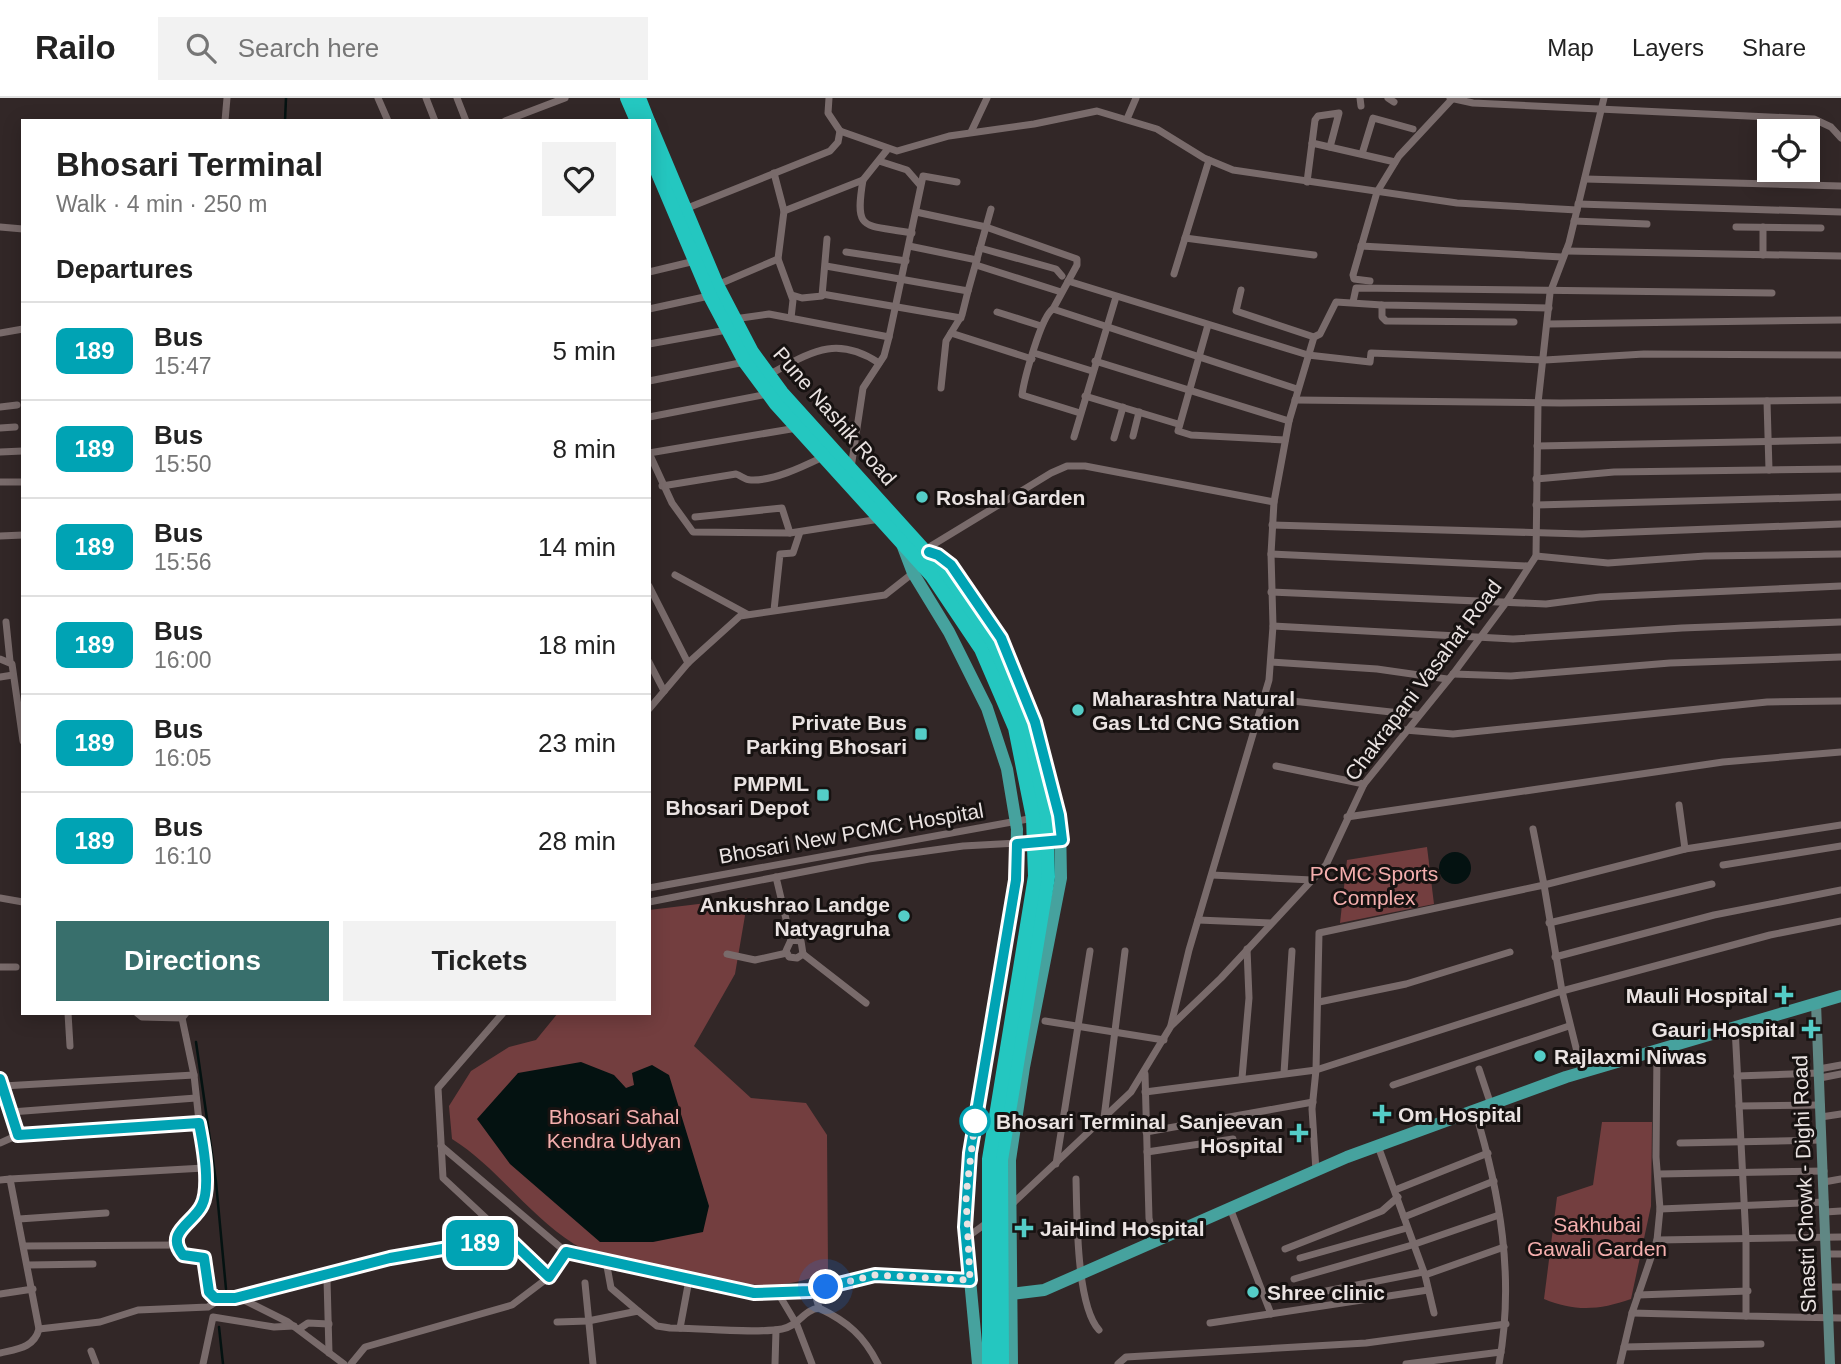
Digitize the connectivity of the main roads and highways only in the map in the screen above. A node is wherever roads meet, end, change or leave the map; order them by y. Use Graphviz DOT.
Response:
graph roads {
  1 [pos="627,98"];
  2 [pos="639,98"];
  3 [pos="636,119"];
  4 [pos="648,119"];
  5 [pos="651,127"];
  6 [pos="654,179"];
  7 [pos="713,290"];
  8 [pos="730,325"];
  9 [pos="901,540"];
  10 [pos="928,551"];
  11 [pos="937,573"];
  12 [pos="1841,996"];
  13 [pos="994,1010"];
  14 [pos="1040,1018"];
  15 [pos="1011,1294"];
  16 [pos="978,1364"];
  17 [pos="989,1364"];
  18 [pos="1002,1364"];
  19 [pos="1012,1364"];
  1 -- 3 [label="highway"];
  2 -- 4 [label="highway, Pune Nashik Road"];
  5 -- 7 [label="highway, Pune Nashik Road"];
  6 -- 7 [label="highway, Pune Nashik Road"];
  7 -- 8 [label="highway, Pune Nashik Road"];
  8 -- 9 [label="highway, Pune Nashik Road"];
  8 -- 10 [label="highway, Pune Nashik Road"];
  9 -- 11 [label="highway, Pune Nashik Road"];
  9 -- 13 [label="main road"];
  10 -- 11 [label="highway, Pune Nashik Road"];
  10 -- 14 [label="main road"];
  11 -- 17 [label="highway"];
  11 -- 18 [label="highway"];
  12 -- 15 [label="main road"];
  13 -- 14 [label="main road"];
  13 -- 16 [label="main road"];
  14 -- 15 [label="main road"];
  15 -- 19 [label="main road"];
}
